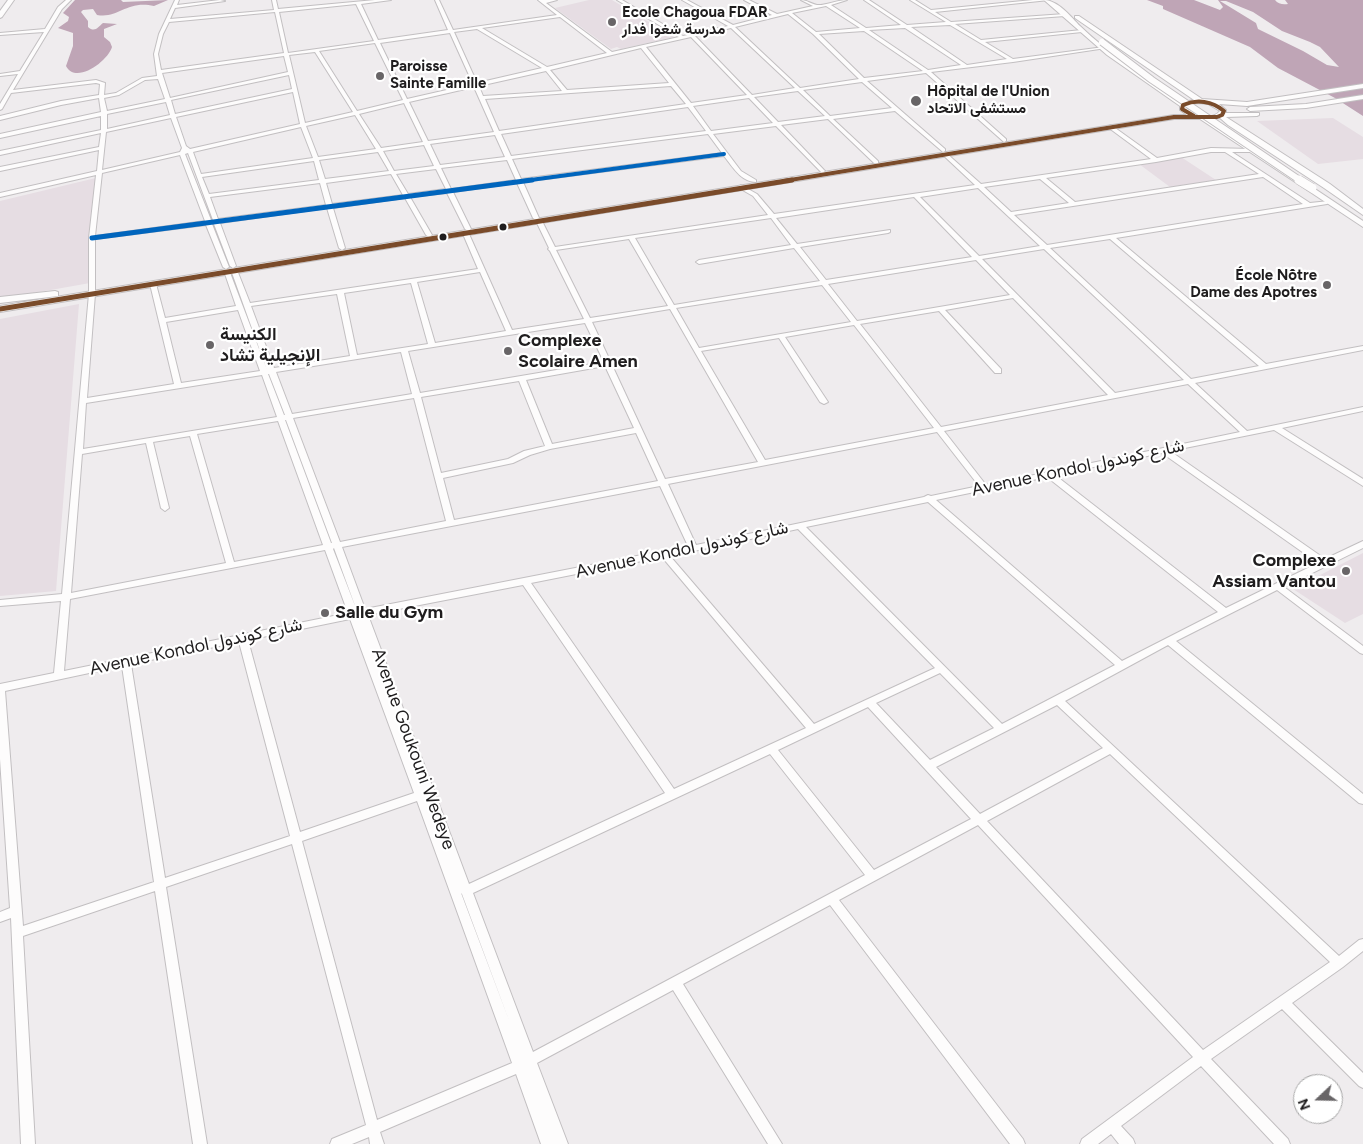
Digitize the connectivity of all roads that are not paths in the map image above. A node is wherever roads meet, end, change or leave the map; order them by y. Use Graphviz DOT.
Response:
graph roads {
  1 [pos="4,0"];
  2 [pos="11,0"];
  3 [pos="70,0"];
  4 [pos="177,0"];
  5 [pos="223,0"];
  6 [pos="274,0"];
  7 [pos="389,0"];
  8 [pos="437,0"];
  9 [pos="555,0"];
  10 [pos="619,0"];
  11 [pos="684,0"];
  12 [pos="746,0"];
  13 [pos="804,0"];
  14 [pos="845,0"];
  15 [pos="866,0"];
  16 [pos="912,0"];
  17 [pos="980,0"];
  18 [pos="1047,0"];
  19 [pos="1053,0"];
  20 [pos="541,1"];
  21 [pos="1014,1"];
  22 [pos="358,3"];
  23 [pos="827,4"];
  24 [pos="989,5"];
  25 [pos="0,6"];
  26 [pos="817,6"];
  27 [pos="173,7"];
  28 [pos="276,11"];
  29 [pos="930,11"];
  30 [pos="788,13"];
  31 [pos="227,15"];
  32 [pos="0,16"];
  33 [pos="561,16"];
  34 [pos="777,16"];
  35 [pos="1067,16"];
  36 [pos="1077,17"];
  37 [pos="167,20"];
  38 [pos="952,24"];
  39 [pos="732,26"];
  40 [pos="905,27"];
  41 [pos="478,28"];
  42 [pos="46,30"];
  43 [pos="865,30"];
  44 [pos="452,31"];
  45 [pos="1082,31"];
  46 [pos="815,33"];
  47 [pos="0,34"];
  48 [pos="692,35"];
  49 [pos="682,37"];
  50 [pos="377,41"];
  51 [pos="983,41"];
  52 [pos="1105,44"];
  53 [pos="642,46"];
  54 [pos="316,50"];
  55 [pos="286,54"];
  56 [pos="611,54"];
  57 [pos="1013,60"];
  58 [pos="967,66"];
  59 [pos="547,69"];
  60 [pos="20,72"];
  61 [pos="928,72"];
  62 [pos="290,73"];
  63 [pos="160,74"];
  64 [pos="0,75"];
  65 [pos="863,80"];
  66 [pos="673,84"];
  67 [pos="475,85"];
  68 [pos="1363,86"];
  69 [pos="294,90"];
  70 [pos="800,90"];
  71 [pos="565,91"];
  72 [pos="9,92"];
  73 [pos="101,95"];
  74 [pos="751,97"];
  75 [pos="482,98"];
  76 [pos="1363,98"];
  77 [pos="168,99"];
  78 [pos="407,101"];
  79 [pos="1204,102"];
  80 [pos="1327,104"];
  81 [pos="690,106"];
  82 [pos="1218,106"];
  83 [pos="1182,107"];
  84 [pos="0,108"];
  85 [pos="896,110"];
  86 [pos="104,113"];
  87 [pos="356,113"];
  88 [pos="1249,114"];
  89 [pos="173,115"];
  90 [pos="1222,116"];
  91 [pos="1198,117"];
  92 [pos="0,118"];
  93 [pos="828,118"];
  94 [pos="776,124"];
  95 [pos="303,126"];
  96 [pos="1111,127"];
  97 [pos="104,130"];
  98 [pos="498,132"];
  99 [pos="709,132"];
  100 [pos="1242,132"];
  101 [pos="0,136"];
  102 [pos="1004,140"];
  103 [pos="426,142"];
  104 [pos="102,148"];
  105 [pos="183,150"];
  106 [pos="379,150"];
  107 [pos="1249,150"];
  108 [pos="1226,151"];
  109 [pos="0,152"];
  110 [pos="190,152"];
  111 [pos="944,152"];
  112 [pos="724,154"];
  113 [pos="508,158"];
  114 [pos="316,159"];
  115 [pos="1156,160"];
  116 [pos="876,162"];
  117 [pos="439,167"];
  118 [pos="0,169"];
  119 [pos="822,171"];
  120 [pos="739,172"];
  121 [pos="99,173"];
  122 [pos="393,173"];
  123 [pos="1266,175"];
  124 [pos="199,176"];
  125 [pos="1041,177"];
  126 [pos="322,181"];
  127 [pos="518,181"];
  128 [pos="753,183"];
  129 [pos="742,185"];
  130 [pos="979,186"];
  131 [pos="1315,187"];
  132 [pos="450,190"];
  133 [pos="755,195"];
  134 [pos="0,196"];
  135 [pos="206,196"];
  136 [pos="406,196"];
  137 [pos="916,196"];
  138 [pos="1327,202"];
  139 [pos="1074,204"];
  140 [pos="1309,205"];
  141 [pos="330,206"];
  142 [pos="1009,214"];
  143 [pos="1363,214"];
  144 [pos="773,216"];
  145 [pos="537,219"];
  146 [pos="208,221"];
  147 [pos="216,221"];
  148 [pos="1363,224"];
  149 [pos="467,231"];
  150 [pos="888,231"];
  151 [pos="429,235"];
  152 [pos="631,237"];
  153 [pos="1112,237"];
  154 [pos="92,238"];
  155 [pos="797,246"];
  156 [pos="342,248"];
  157 [pos="1046,248"];
  158 [pos="551,249"];
  159 [pos="978,258"];
  160 [pos="699,262"];
  161 [pos="230,268"];
  162 [pos="483,270"];
  163 [pos="413,280"];
  164 [pos="825,282"];
  165 [pos="153,284"];
  166 [pos="340,291"];
  167 [pos="92,292"];
  168 [pos="74,295"];
  169 [pos="1014,296"];
  170 [pos="0,300"];
  171 [pos="30,302"];
  172 [pos="0,304"];
  173 [pos="244,306"];
  174 [pos="672,308"];
  175 [pos="940,308"];
  176 [pos="0,309"];
  177 [pos="0,313"];
  178 [pos="163,320"];
  179 [pos="588,321"];
  180 [pos="856,322"];
  181 [pos="510,333"];
  182 [pos="781,336"];
  183 [pos="432,345"];
  184 [pos="1363,348"];
  185 [pos="404,349"];
  186 [pos="697,350"];
  187 [pos="354,358"];
  188 [pos="607,364"];
  189 [pos="1265,367"];
  190 [pos="268,371"];
  191 [pos="998,371"];
  192 [pos="522,378"];
  193 [pos="1190,382"];
  194 [pos="178,385"];
  195 [pos="417,396"];
  196 [pos="1113,396"];
  197 [pos="84,401"];
  198 [pos="824,402"];
  199 [pos="1363,409"];
  200 [pos="285,418"];
  201 [pos="1275,427"];
  202 [pos="638,430"];
  203 [pos="940,430"];
  204 [pos="193,433"];
  205 [pos="1245,433"];
  206 [pos="149,441"];
  207 [pos="549,447"];
  208 [pos="1164,450"];
  209 [pos="78,452"];
  210 [pos="763,464"];
  211 [pos="1048,474"];
  212 [pos="438,476"];
  213 [pos="662,483"];
  214 [pos="1363,483"];
  215 [pos="984,487"];
  216 [pos="928,498"];
  217 [pos="165,508"];
  218 [pos="450,523"];
  219 [pos="800,526"];
  220 [pos="1363,544"];
  221 [pos="333,546"];
  222 [pos="692,548"];
  223 [pos="664,554"];
  224 [pos="1325,563"];
  225 [pos="231,566"];
  226 [pos="525,581"];
  227 [pos="1278,587"];
  228 [pos="66,598"];
  229 [pos="0,603"];
  230 [pos="1226,613"];
  231 [pos="358,614"];
  232 [pos="243,638"];
  233 [pos="1169,640"];
  234 [pos="1363,651"];
  235 [pos="126,662"];
  236 [pos="1121,665"];
  237 [pos="941,669"];
  238 [pos="60,676"];
  239 [pos="0,688"];
  240 [pos="1058,700"];
  241 [pos="870,703"];
  242 [pos="812,728"];
  243 [pos="1001,729"];
  244 [pos="771,748"];
  245 [pos="1111,749"];
  246 [pos="928,766"];
  247 [pos="425,794"];
  248 [pos="672,795"];
  249 [pos="1363,800"];
  250 [pos="978,820"];
  251 [pos="296,839"];
  252 [pos="872,876"];
  253 [pos="158,885"];
  254 [pos="466,891"];
  255 [pos="831,898"];
  256 [pos="16,911"];
  257 [pos="0,917"];
  258 [pos="18,933"];
  259 [pos="1362,947"];
  260 [pos="1340,963"];
  261 [pos="675,982"];
  262 [pos="1283,1002"];
  263 [pos="1203,1057"];
  264 [pos="524,1063"];
  265 [pos="1363,1082"];
  266 [pos="1112,1125"];
  267 [pos="373,1129"];
  268 [pos="28,1144"];
  269 [pos="200,1144"];
  270 [pos="337,1144"];
  271 [pos="377,1144"];
  272 [pos="548,1144"];
  273 [pos="561,1144"];
  274 [pos="775,1144"];
  275 [pos="1018,1144"];
  276 [pos="1087,1144"];
  277 [pos="1128,1144"];
  278 [pos="1283,1144"];
  1 -- 25 [label="highway"];
  2 -- 32 [label="highway"];
  3 -- 42 [label="street"];
  4 -- 27 [label="street"];
  5 -- 27 [label="street"];
  5 -- 31 [label="street"];
  6 -- 28 [label="street"];
  7 -- 22 [label="street"];
  8 -- 44 [label="street"];
  9 -- 20 [label="street"];
  10 -- 49 [label="street"];
  11 -- 39 [label="street"];
  12 -- 34 [label="street"];
  13 -- 26 [label="street"];
  14 -- 23 [label="street"];
  15 -- 40 [label="street"];
  16 -- 29 [label="street"];
  17 -- 24 [label="street"];
  18 -- 21 [label="street"];
  18 -- 35 [label="main road"];
  19 -- 36 [label="main road"];
  20 -- 33 [label="street"];
  21 -- 24 [label="street"];
  22 -- 28 [label="street"];
  22 -- 50 [label="street"];
  23 -- 26 [label="street"];
  23 -- 43 [label="street"];
  24 -- 29 [label="street"];
  26 -- 30 [label="street"];
  27 -- 37 [label="street"];
  28 -- 31 [label="street"];
  28 -- 55 [label="street"];
  29 -- 38 [label="street"];
  30 -- 34 [label="street"];
  30 -- 46 [label="street"];
  31 -- 37 [label="street"];
  33 -- 41 [label="street"];
  33 -- 56 [label="street"];
  34 -- 39 [label="street"];
  35 -- 38 [label="street"];
  35 -- 45 [label="main road"];
  35 -- 52 [label="main road"];
  36 -- 52 [label="main road"];
  36 -- 79 [label="main road"];
  37 -- 63 [label="street"];
  38 -- 40 [label="street"];
  38 -- 51 [label="street"];
  39 -- 48 [label="street"];
  39 -- 70 [label="street"];
  40 -- 43 [label="street"];
  40 -- 58 [label="street"];
  41 -- 44 [label="street"];
  41 -- 59 [label="street"];
  42 -- 47 [label="street"];
  42 -- 60 [label="street"];
  43 -- 46 [label="street"];
  43 -- 61 [label="street"];
  44 -- 50 [label="street"];
  44 -- 67 [label="street"];
  45 -- 51 [label="street"];
  45 -- 52 [label="main road"];
  46 -- 65 [label="street"];
  48 -- 49 [label="street"];
  48 -- 74 [label="street"];
  49 -- 53 [label="street"];
  50 -- 54 [label="street"];
  50 -- 78 [label="street"];
  51 -- 57 [label="street"];
  52 -- 57 [label="street"];
  52 -- 83 [label="main road"];
  52 -- 131 [label="main road, bridge"];
  53 -- 56 [label="street"];
  53 -- 66 [label="street"];
  54 -- 55 [label="street"];
  54 -- 87 [label="street"];
  55 -- 62 [label="street"];
  55 -- 63 [label="street"];
  56 -- 59 [label="street"];
  57 -- 58 [label="street"];
  58 -- 61 [label="street"];
  59 -- 67 [label="street"];
  59 -- 71 [label="street"];
  60 -- 64 [label="street"];
  60 -- 72 [label="street"];
  61 -- 65 [label="street"];
  61 -- 102 [label="street"];
  62 -- 69 [label="street"];
  62 -- 77 [label="street"];
  63 -- 73 [label="street"];
  63 -- 77 [label="street"];
  65 -- 70 [label="street"];
  65 -- 85 [label="street"];
  66 -- 71 [label="street"];
  66 -- 81 [label="street"];
  67 -- 75 [label="street"];
  67 -- 78 [label="street"];
  68 -- 79 [label="main road"];
  69 -- 89 [label="street"];
  69 -- 95 [label="street"];
  70 -- 74 [label="street"];
  70 -- 93 [label="street"];
  71 -- 75 [label="street"];
  72 -- 73 [label="street"];
  72 -- 84 [label="street"];
  73 -- 86 [label="street"];
  73 -- 92 [label="street"];
  74 -- 81 [label="street"];
  74 -- 94 [label="street"];
  75 -- 98 [label="street"];
  76 -- 80 [label="main road"];
  77 -- 86 [label="street"];
  77 -- 89 [label="street"];
  78 -- 87 [label="street"];
  78 -- 103 [label="street"];
  79 -- 82 [label="main road"];
  79 -- 83 [label="main road"];
  80 -- 82 [label="main road"];
  80 -- 88 [label="main road"];
  81 -- 98 [label="street"];
  81 -- 99 [label="street"];
  82 -- 90 [label="main road"];
  83 -- 91 [label="main road"];
  83 -- 102 [label="main road"];
  85 -- 93 [label="street"];
  85 -- 111 [label="street"];
  86 -- 97 [label="street"];
  86 -- 101 [label="street"];
  87 -- 95 [label="street"];
  87 -- 106 [label="street"];
  88 -- 90 [label="main road"];
  88 -- 100 [label="main road"];
  89 -- 97 [label="street"];
  89 -- 105 [label="street"];
  90 -- 91 [label="main road"];
  90 -- 100 [label="main road"];
  91 -- 96 [label="main road"];
  91 -- 107 [label="main road"];
  93 -- 94 [label="street"];
  93 -- 116 [label="street"];
  94 -- 99 [label="street"];
  94 -- 119 [label="street"];
  95 -- 110 [label="street"];
  95 -- 114 [label="street"];
  96 -- 111 [label="main road"];
  96 -- 115 [label="street"];
  97 -- 104 [label="street"];
  97 -- 109 [label="street"];
  98 -- 103 [label="street"];
  98 -- 113 [label="street"];
  99 -- 112 [label="street"];
  99 -- 113 [label="street"];
  100 -- 143 [label="main road"];
  102 -- 111 [label="main road"];
  103 -- 106 [label="street"];
  103 -- 117 [label="street"];
  104 -- 118 [label="street"];
  104 -- 121 [label="street"];
  105 -- 110 [label="street"];
  105 -- 121 [label="street"];
  105 -- 146 [label="street"];
  106 -- 114 [label="street"];
  106 -- 122 [label="street"];
  107 -- 108 [label="street"];
  107 -- 138 [label="main road"];
  108 -- 115 [label="street"];
  108 -- 123 [label="street"];
  110 -- 124 [label="street"];
  111 -- 116 [label="main road"];
  111 -- 128 [label="main road"];
  111 -- 130 [label="street"];
  112 -- 120 [label="street"];
  112 -- 127 [label="street"];
  113 -- 117 [label="street"];
  113 -- 127 [label="street"];
  114 -- 124 [label="street"];
  114 -- 126 [label="street"];
  115 -- 125 [label="street"];
  116 -- 119 [label="main road"];
  117 -- 122 [label="street"];
  117 -- 132 [label="street"];
  119 -- 128 [label="main road"];
  120 -- 128 [label="street"];
  120 -- 129 [label="street"];
  121 -- 134 [label="street"];
  121 -- 154 [label="street"];
  122 -- 126 [label="street"];
  122 -- 136 [label="street"];
  123 -- 139 [label="street"];
  123 -- 140 [label="street"];
  124 -- 135 [label="street"];
  125 -- 130 [label="street"];
  125 -- 139 [label="street"];
  126 -- 135 [label="street"];
  126 -- 141 [label="street"];
  127 -- 132 [label="street"];
  127 -- 145 [label="street"];
  128 -- 129 [label="main road"];
  128 -- 133 [label="street"];
  129 -- 133 [label="street"];
  129 -- 145 [label="main road"];
  130 -- 137 [label="street"];
  130 -- 142 [label="street"];
  131 -- 143 [label="main road"];
  131 -- 148 [label="main road"];
  132 -- 136 [label="street"];
  132 -- 149 [label="street"];
  133 -- 144 [label="street"];
  135 -- 147 [label="street"];
  136 -- 141 [label="street"];
  136 -- 151 [label="street"];
  137 -- 144 [label="street"];
  137 -- 159 [label="street"];
  138 -- 140 [label="street"];
  138 -- 148 [label="main road"];
  139 -- 142 [label="street"];
  140 -- 153 [label="street"];
  141 -- 147 [label="street"];
  141 -- 156 [label="street"];
  142 -- 157 [label="street"];
  144 -- 152 [label="street"];
  144 -- 155 [label="street"];
  145 -- 149 [label="main road"];
  145 -- 158 [label="street"];
  146 -- 147 [label="street"];
  146 -- 154 [label="street"];
  146 -- 161 [label="street"];
  147 -- 161 [label="street"];
  149 -- 151 [label="main road"];
  149 -- 161 [label="main road"];
  149 -- 162 [label="street"];
  150 -- 155 [label="street"];
  151 -- 156 [label="main road"];
  152 -- 158 [label="street"];
  152 -- 174 [label="street"];
  153 -- 157 [label="street"];
  153 -- 189 [label="street"];
  154 -- 167 [label="street"];
  155 -- 160 [label="street"];
  155 -- 164 [label="street"];
  156 -- 161 [label="main road"];
  157 -- 159 [label="street"];
  157 -- 193 [label="street"];
  158 -- 179 [label="street"];
  159 -- 164 [label="street"];
  159 -- 169 [label="street"];
  161 -- 165 [label="main road"];
  161 -- 167 [label="main road"];
  161 -- 173 [label="street, Avenue Goukouni Wedeye"];
  162 -- 163 [label="street"];
  162 -- 181 [label="street"];
  163 -- 166 [label="street"];
  163 -- 183 [label="street"];
  164 -- 174 [label="street"];
  164 -- 180 [label="street"];
  165 -- 167 [label="main road"];
  165 -- 178 [label="street"];
  166 -- 173 [label="street"];
  166 -- 187 [label="street"];
  167 -- 168 [label="main road"];
  167 -- 197 [label="street"];
  168 -- 170 [label="main road"];
  168 -- 171 [label="main road"];
  168 -- 177 [label="main road"];
  169 -- 175 [label="street"];
  169 -- 196 [label="street"];
  171 -- 172 [label="main road"];
  171 -- 176 [label="main road"];
  173 -- 178 [label="street"];
  173 -- 190 [label="street, Avenue Goukouni Wedeye"];
  174 -- 179 [label="street"];
  174 -- 186 [label="street"];
  175 -- 180 [label="street"];
  175 -- 191 [label="street"];
  178 -- 194 [label="street"];
  179 -- 181 [label="street"];
  179 -- 188 [label="street"];
  180 -- 182 [label="street"];
  180 -- 203 [label="street"];
  181 -- 183 [label="street"];
  182 -- 186 [label="street"];
  182 -- 198 [label="street"];
  183 -- 185 [label="street"];
  184 -- 189 [label="street"];
  185 -- 187 [label="street"];
  185 -- 195 [label="street"];
  186 -- 210 [label="street"];
  187 -- 190 [label="street"];
  188 -- 192 [label="street"];
  188 -- 202 [label="street"];
  189 -- 193 [label="street"];
  190 -- 194 [label="street"];
  190 -- 200 [label="street, Avenue Goukouni Wedeye"];
  192 -- 195 [label="street"];
  192 -- 207 [label="street"];
  193 -- 196 [label="street"];
  193 -- 205 [label="street"];
  194 -- 197 [label="street"];
  195 -- 200 [label="street"];
  195 -- 212 [label="street"];
  196 -- 203 [label="street"];
  197 -- 209 [label="street"];
  199 -- 201 [label="street, Avenue Kondol شارع كوندول"];
  200 -- 204 [label="street"];
  200 -- 221 [label="street, Avenue Goukouni Wedeye"];
  201 -- 205 [label="street, Avenue Kondol شارع كوندول"];
  201 -- 214 [label="street"];
  202 -- 207 [label="street"];
  202 -- 213 [label="street"];
  203 -- 210 [label="street"];
  203 -- 215 [label="street"];
  204 -- 206 [label="street"];
  204 -- 225 [label="street"];
  205 -- 208 [label="street, Avenue Kondol شارع كوندول"];
  206 -- 209 [label="street"];
  206 -- 217 [label="street"];
  207 -- 212 [label="street"];
  208 -- 211 [label="street, Avenue Kondol شارع كوندول"];
  208 -- 224 [label="street"];
  209 -- 228 [label="street"];
  210 -- 213 [label="street"];
  211 -- 215 [label="street, Avenue Kondol شارع كوندول"];
  211 -- 230 [label="street"];
  212 -- 218 [label="street"];
  213 -- 218 [label="street"];
  213 -- 222 [label="street"];
  215 -- 216 [label="street, Avenue Kondol شارع كوندول"];
  216 -- 219 [label="street, Avenue Kondol شارع كوندول"];
  216 -- 236 [label="street"];
  218 -- 221 [label="street"];
  219 -- 222 [label="street, Avenue Kondol شارع كوندول"];
  219 -- 237 [label="street"];
  220 -- 224 [label="street"];
  221 -- 225 [label="street"];
  221 -- 231 [label="street, Avenue Goukouni Wedeye"];
  222 -- 223 [label="street, Avenue Kondol شارع كوندول"];
  223 -- 226 [label="street, Avenue Kondol شارع كوندول"];
  223 -- 242 [label="street"];
  224 -- 227 [label="street"];
  225 -- 228 [label="street"];
  226 -- 231 [label="street, Avenue Kondol شارع كوندول"];
  226 -- 248 [label="street"];
  227 -- 230 [label="street"];
  227 -- 234 [label="street"];
  228 -- 229 [label="street"];
  228 -- 238 [label="street"];
  230 -- 233 [label="street"];
  231 -- 232 [label="street, Avenue Kondol شارع كوندول"];
  231 -- 247 [label="street, Avenue Goukouni Wedeye"];
  232 -- 235 [label="street, Avenue Kondol شارع كوندول"];
  232 -- 251 [label="street"];
  233 -- 236 [label="street"];
  233 -- 249 [label="street"];
  235 -- 238 [label="street, Avenue Kondol شارع كوندول"];
  235 -- 253 [label="street"];
  236 -- 240 [label="street"];
  237 -- 241 [label="street"];
  237 -- 243 [label="street"];
  238 -- 239 [label="street, Avenue Kondol شارع كوندول"];
  239 -- 256 [label="street"];
  240 -- 243 [label="street"];
  240 -- 245 [label="street"];
  241 -- 242 [label="street"];
  241 -- 246 [label="street"];
  242 -- 244 [label="street"];
  243 -- 246 [label="street"];
  244 -- 248 [label="street"];
  244 -- 252 [label="street"];
  245 -- 250 [label="street"];
  245 -- 260 [label="street"];
  246 -- 250 [label="street"];
  247 -- 251 [label="street"];
  247 -- 254 [label="street, Avenue Goukouni Wedeye"];
  247 -- 264 [label="street, Avenue Goukouni Wedeye"];
  248 -- 254 [label="street"];
  250 -- 252 [label="street"];
  250 -- 263 [label="street"];
  251 -- 253 [label="street"];
  251 -- 267 [label="street"];
  252 -- 255 [label="street"];
  253 -- 258 [label="street"];
  253 -- 269 [label="street"];
  254 -- 264 [label="street, Avenue Goukouni Wedeye"];
  255 -- 261 [label="street"];
  255 -- 275 [label="street"];
  256 -- 257 [label="street"];
  256 -- 258 [label="street"];
  258 -- 268 [label="street"];
  259 -- 260 [label="street"];
  260 -- 262 [label="street"];
  261 -- 264 [label="street"];
  261 -- 274 [label="street"];
  262 -- 263 [label="street"];
  262 -- 265 [label="street"];
  263 -- 266 [label="street"];
  263 -- 278 [label="street"];
  264 -- 267 [label="street"];
  264 -- 272 [label="street, Avenue Goukouni Wedeye"];
  264 -- 273 [label="street, Avenue Goukouni Wedeye"];
  266 -- 276 [label="street"];
  266 -- 277 [label="street"];
  267 -- 270 [label="street"];
  267 -- 271 [label="street"];
}
